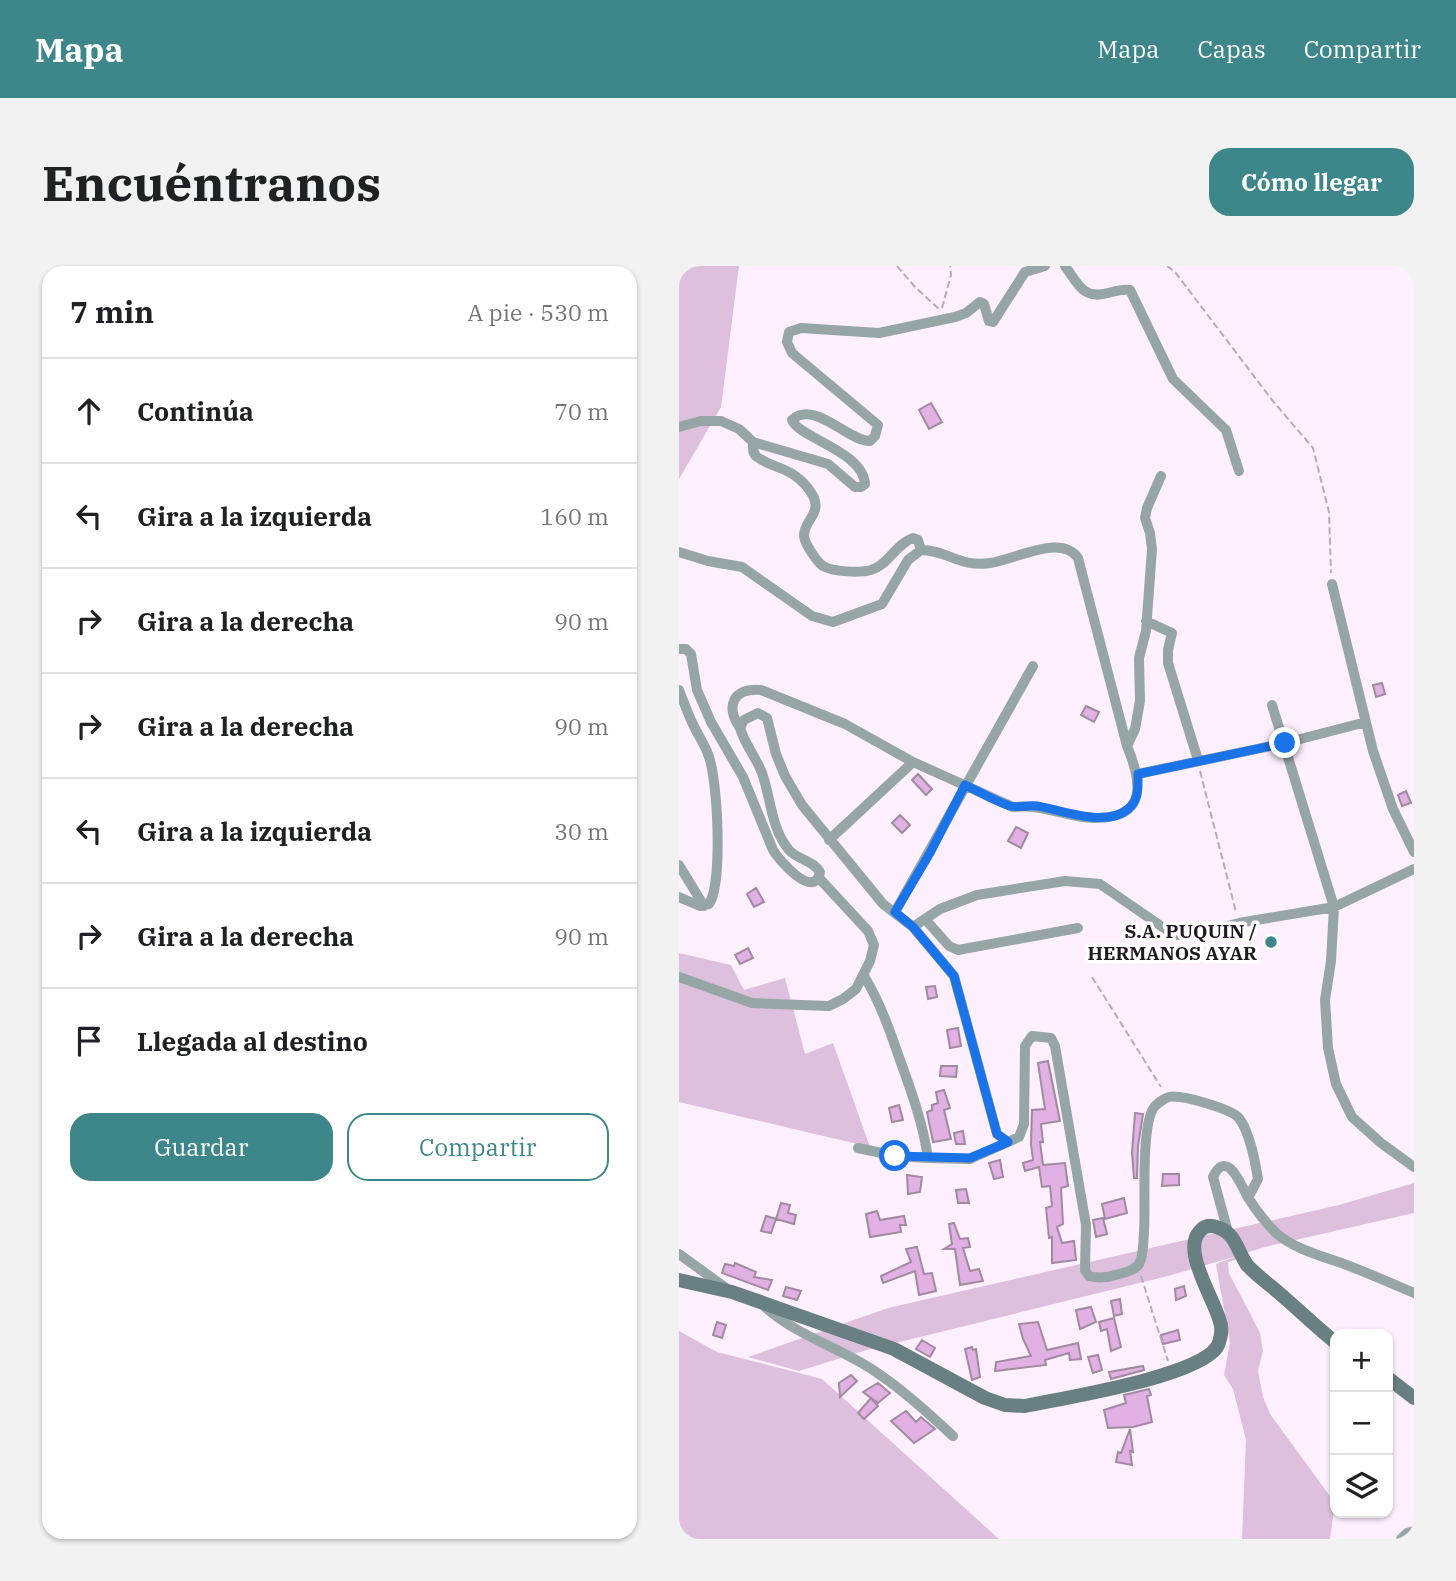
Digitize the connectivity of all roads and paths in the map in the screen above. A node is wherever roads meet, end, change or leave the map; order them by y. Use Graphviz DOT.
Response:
graph roads {
  1 [pos="897,266"];
  2 [pos="950,266"];
  3 [pos="1045,266"];
  4 [pos="1065,266"];
  5 [pos="1167,266"];
  6 [pos="679,428"];
  7 [pos="753,442"];
  8 [pos="1239,471"];
  9 [pos="1161,476"];
  10 [pos="921,550"];
  11 [pos="679,552"];
  12 [pos="1332,584"];
  13 [pos="1146,621"];
  14 [pos="679,649"];
  15 [pos="1033,666"];
  16 [pos="679,690"];
  17 [pos="1272,705"];
  18 [pos="1366,722"];
  19 [pos="740,728"];
  20 [pos="1285,743"];
  21 [pos="1127,746"];
  22 [pos="1198,760"];
  23 [pos="913,762"];
  24 [pos="1138,774"];
  25 [pos="965,785"];
  26 [pos="829,840"];
  27 [pos="1414,852"];
  28 [pos="679,865"];
  29 [pos="1414,869"];
  30 [pos="819,878"];
  31 [pos="679,897"];
  32 [pos="704,906"];
  33 [pos="1334,907"];
  34 [pos="895,912"];
  35 [pos="925,919"];
  36 [pos="1239,923"];
  37 [pos="913,927"];
  38 [pos="1078,928"];
  39 [pos="864,976"];
  40 [pos="679,977"];
  41 [pos="1092,977"];
  42 [pos="1168,1097"];
  43 [pos="1008,1142"];
  44 [pos="858,1148"];
  45 [pos="928,1158"];
  46 [pos="1414,1167"];
  47 [pos="1248,1198"];
  48 [pos="1228,1232"];
  49 [pos="679,1254"];
  50 [pos="1138,1265"];
  51 [pos="679,1280"];
  52 [pos="732,1292"];
  53 [pos="1414,1293"];
  54 [pos="759,1302"];
  55 [pos="1330,1338"];
  56 [pos="1171,1372"];
  57 [pos="1393,1382"];
  58 [pos="1414,1398"];
  59 [pos="953,1436"];
  60 [pos="1414,1531"];
  61 [pos="1401,1539"];
  1 -- 2 [label="path"];
  3 -- 7 [label="street"];
  4 -- 8 [label="street"];
  5 -- 12 [label="path"];
  6 -- 7 [label="street"];
  7 -- 10 [label="street"];
  9 -- 13 [label="street"];
  10 -- 11 [label="street"];
  10 -- 21 [label="street"];
  12 -- 18 [label="street"];
  13 -- 21 [label="street"];
  13 -- 22 [label="street"];
  14 -- 30 [label="street"];
  15 -- 25 [label="street"];
  16 -- 32 [label="street"];
  17 -- 20 [label="street"];
  18 -- 20 [label="street"];
  18 -- 27 [label="street"];
  19 -- 23 [label="street"];
  19 -- 26 [label="street"];
  19 -- 30 [label="street"];
  20 -- 22 [label="street"];
  20 -- 33 [label="street"];
  21 -- 24 [label="street"];
  22 -- 24 [label="street"];
  22 -- 36 [label="path"];
  23 -- 25 [label="street"];
  23 -- 26 [label="street"];
  24 -- 25 [label="street"];
  25 -- 34 [label="street"];
  26 -- 34 [label="street"];
  28 -- 32 [label="street"];
  29 -- 33 [label="street"];
  30 -- 39 [label="street"];
  31 -- 32 [label="street"];
  33 -- 36 [label="street"];
  33 -- 46 [label="street"];
  34 -- 37 [label="street"];
  35 -- 36 [label="street"];
  35 -- 37 [label="street"];
  35 -- 38 [label="street"];
  37 -- 43 [label="street"];
  39 -- 40 [label="street"];
  39 -- 45 [label="street"];
  41 -- 42 [label="path"];
  42 -- 47 [label="street"];
  42 -- 50 [label="street"];
  43 -- 45 [label="street"];
  43 -- 50 [label="street"];
  44 -- 45 [label="street"];
  47 -- 48 [label="street"];
  47 -- 53 [label="street"];
  48 -- 55 [label="street"];
  48 -- 56 [label="street"];
  49 -- 52 [label="street"];
  50 -- 56 [label="path"];
  51 -- 52 [label="street"];
  52 -- 54 [label="street"];
  54 -- 56 [label="street"];
  54 -- 59 [label="street"];
  57 -- 58 [label="street"];
  60 -- 61 [label="street"];
}
